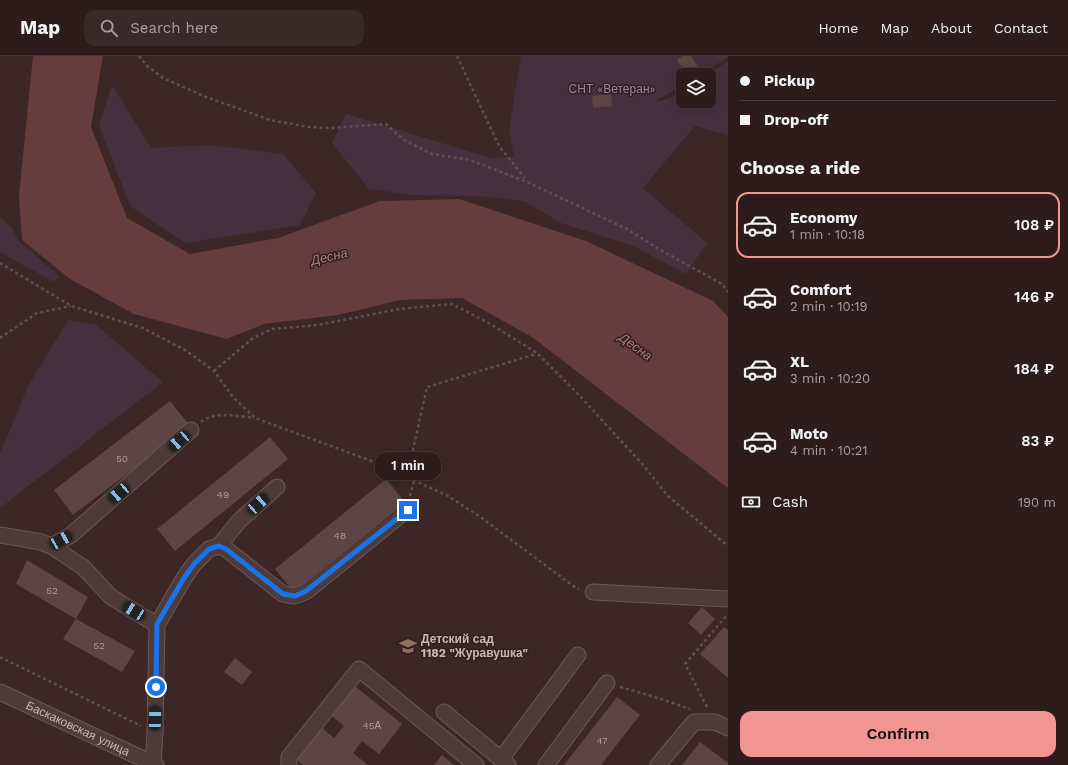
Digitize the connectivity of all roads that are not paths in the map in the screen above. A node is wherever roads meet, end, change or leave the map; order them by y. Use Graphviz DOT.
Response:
graph roads {
  1 [pos="191,430"];
  2 [pos="277,487"];
  3 [pos="408,510"];
  4 [pos="0,535"];
  5 [pos="51,546"];
  6 [pos="219,546"];
  7 [pos="593,592"];
  8 [pos="728,599"];
  9 [pos="157,624"];
  10 [pos="578,656"];
  11 [pos="607,683"];
  12 [pos="0,692"];
  13 [pos="444,712"];
  14 [pos="722,725"];
  15 [pos="504,762"];
  16 [pos="154,764"];
  17 [pos="290,765"];
  18 [pos="476,765"];
  19 [pos="546,765"];
  20 [pos="658,765"];
  1 -- 5 [label="street"];
  2 -- 6 [label="street"];
  3 -- 6 [label="street"];
  4 -- 5 [label="street"];
  5 -- 9 [label="street"];
  6 -- 9 [label="street"];
  7 -- 8 [label="street"];
  9 -- 16 [label="street"];
  10 -- 15 [label="street"];
  11 -- 19 [label="street"];
  12 -- 16 [label="street, Баскаковская улица"];
  13 -- 15 [label="street"];
  14 -- 20 [label="street"];
  17 -- 18 [label="street"];
}
